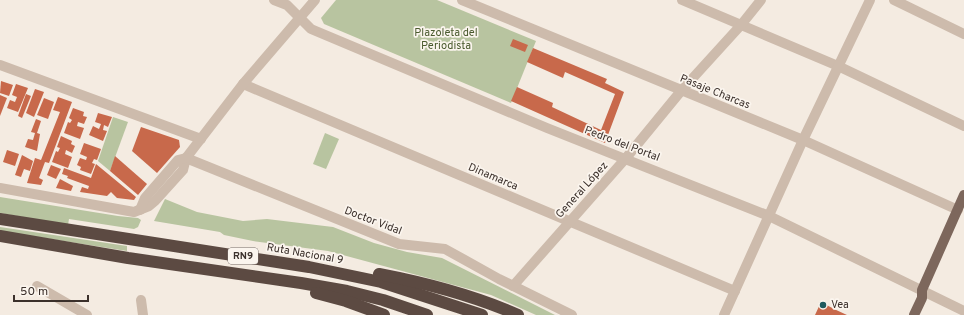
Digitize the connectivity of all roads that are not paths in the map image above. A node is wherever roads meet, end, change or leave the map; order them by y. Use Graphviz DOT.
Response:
graph roads {
  1 [pos="274,0"];
  2 [pos="315,0"];
  3 [pos="462,0"];
  4 [pos="682,0"];
  5 [pos="761,0"];
  6 [pos="870,0"];
  7 [pos="894,0"];
  8 [pos="300,17"];
  9 [pos="741,25"];
  10 [pos="964,34"];
  11 [pos="0,65"];
  12 [pos="838,66"];
  13 [pos="243,84"];
  14 [pos="681,91"];
  15 [pos="964,126"];
  16 [pos="201,139"];
  17 [pos="803,140"];
  18 [pos="186,158"];
  19 [pos="626,158"];
  20 [pos="0,188"];
  21 [pos="964,195"];
  22 [pos="958,210"];
  23 [pos="769,216"];
  24 [pos="0,220"];
  25 [pos="570,222"];
  26 [pos="0,236"];
  27 [pos="309,267"];
  28 [pos="257,277"];
  29 [pos="37,286"];
  30 [pos="513,286"];
  31 [pos="922,290"];
  32 [pos="735,291"];
  33 [pos="141,300"];
  34 [pos="964,311"];
  35 [pos="87,315"];
  36 [pos="143,315"];
  37 [pos="384,315"];
  38 [pos="427,315"];
  39 [pos="482,315"];
  40 [pos="518,315"];
  41 [pos="572,315"];
  42 [pos="724,315"];
  43 [pos="907,315"];
  44 [pos="914,315"];
  1 -- 8 [label="street, Pedro del Portal"];
  2 -- 8 [label="street"];
  3 -- 14 [label="street, Pasaje Charcas"];
  4 -- 9 [label="street"];
  5 -- 9 [label="street, General López"];
  6 -- 12 [label="street"];
  7 -- 10 [label="street"];
  8 -- 13 [label="street"];
  8 -- 19 [label="street, Pedro del Portal"];
  9 -- 12 [label="street"];
  9 -- 14 [label="street, General López"];
  11 -- 16 [label="street"];
  12 -- 15 [label="street"];
  12 -- 17 [label="street"];
  13 -- 16 [label="street"];
  13 -- 25 [label="street, Dinamarca"];
  14 -- 17 [label="street, Pasaje Charcas"];
  14 -- 19 [label="street, General López"];
  16 -- 18 [label="street"];
  17 -- 22 [label="street, Pasaje Charcas"];
  17 -- 23 [label="street"];
  18 -- 20 [label="street"];
  18 -- 30 [label="street, Doctor Vidal"];
  19 -- 23 [label="street, Pedro del Portal"];
  19 -- 25 [label="street, General López"];
  21 -- 22 [label="main road"];
  22 -- 31 [label="main road"];
  23 -- 31 [label="street, Pedro del Portal"];
  23 -- 32 [label="street"];
  24 -- 27 [label="highway, Ruta Nacional 9 / RN9"];
  25 -- 30 [label="street, General López"];
  25 -- 32 [label="street, Dinamarca"];
  26 -- 28 [label="highway, RN9"];
  27 -- 39 [label="highway, Ruta Nacional 9 / RN9"];
  27 -- 40 [label="highway"];
  28 -- 37 [label="highway"];
  28 -- 38 [label="highway, RN9"];
  29 -- 35 [label="street"];
  30 -- 41 [label="street, Doctor Vidal"];
  31 -- 34 [label="street, Pedro del Portal"];
  31 -- 43 [label="main road"];
  31 -- 44 [label="main road"];
  32 -- 42 [label="street"];
  33 -- 36 [label="street"];
}
